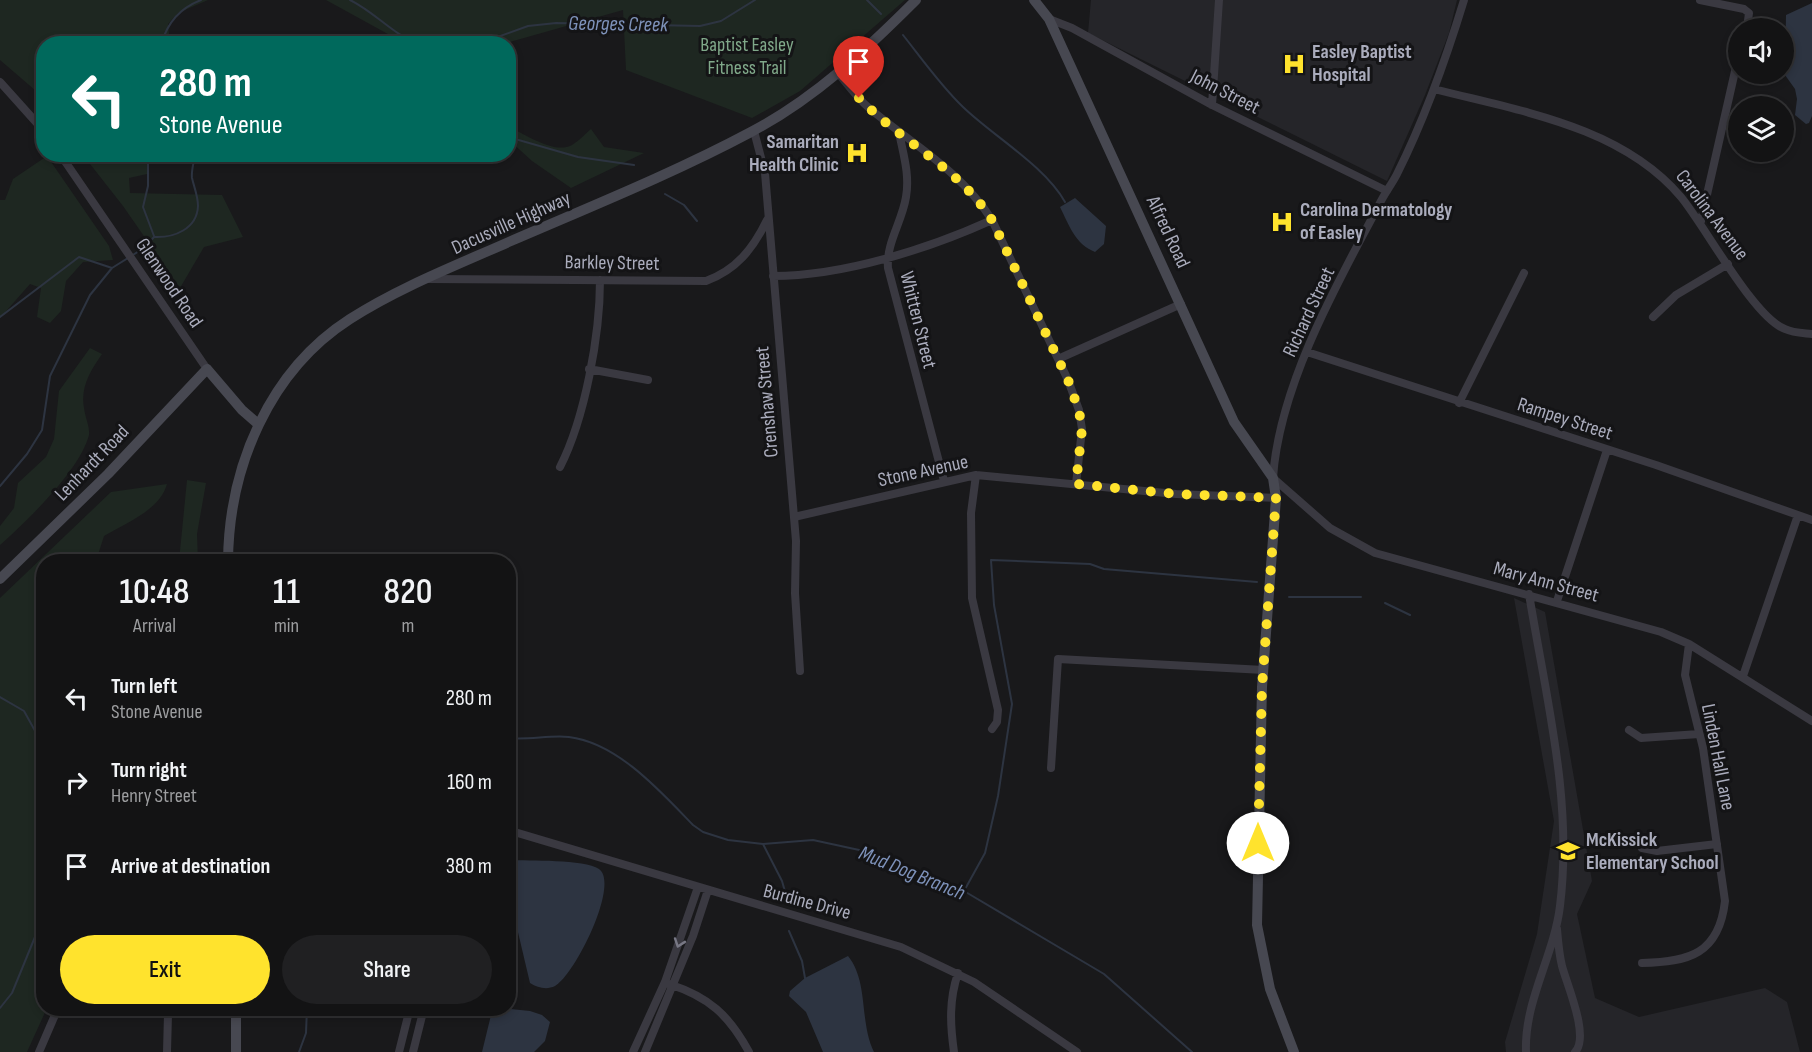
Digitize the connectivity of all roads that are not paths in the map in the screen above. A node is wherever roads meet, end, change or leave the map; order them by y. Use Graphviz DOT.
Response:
graph roads {
  1 [pos="916,0"];
  2 [pos="1034,0"];
  3 [pos="1220,0"];
  4 [pos="1464,0"];
  5 [pos="1700,0"];
  6 [pos="1748,18"];
  7 [pos="1049,19"];
  8 [pos="838,73"];
  9 [pos="0,82"];
  10 [pos="1732,84"];
  11 [pos="1434,89"];
  12 [pos="1212,105"];
  13 [pos="36,122"];
  14 [pos="754,131"];
  15 [pos="899,132"];
  16 [pos="65,162"];
  17 [pos="1387,191"];
  18 [pos="768,219"];
  19 [pos="992,220"];
  20 [pos="1701,221"];
  21 [pos="887,256"];
  22 [pos="1728,264"];
  23 [pos="1524,273"];
  24 [pos="773,276"];
  25 [pos="427,279"];
  26 [pos="600,280"];
  27 [pos="1181,304"];
  28 [pos="1653,317"];
  29 [pos="1812,334"];
  30 [pos="1307,352"];
  31 [pos="1058,359"];
  32 [pos="207,369"];
  33 [pos="589,369"];
  34 [pos="648,380"];
  35 [pos="1459,403"];
  36 [pos="258,424"];
  37 [pos="1607,450"];
  38 [pos="560,467"];
  39 [pos="976,475"];
  40 [pos="1273,478"];
  41 [pos="944,481"];
  42 [pos="1076,484"];
  43 [pos="1276,498"];
  44 [pos="1798,515"];
  45 [pos="794,517"];
  46 [pos="1812,520"];
  47 [pos="229,554"];
  48 [pos="0,579"];
  49 [pos="1529,594"];
  50 [pos="1557,601"];
  51 [pos="1689,644"];
  52 [pos="1264,670"];
  53 [pos="800,671"];
  54 [pos="1743,676"];
  55 [pos="1812,721"];
  56 [pos="992,729"];
  57 [pos="1629,730"];
  58 [pos="1699,734"];
  59 [pos="1051,768"];
  60 [pos="516,832"];
  61 [pos="1717,844"];
  62 [pos="1642,848"];
  63 [pos="698,887"];
  64 [pos="708,890"];
  65 [pos="1556,925"];
  66 [pos="1642,963"];
  67 [pos="958,973"];
  68 [pos="669,983"];
  69 [pos="55,1016"];
  70 [pos="168,1016"];
  71 [pos="236,1016"];
  72 [pos="408,1016"];
  73 [pos="422,1016"];
  74 [pos="402,1041"];
  75 [pos="413,1048"];
  76 [pos="39,1052"];
  77 [pos="167,1052"];
  78 [pos="236,1052"];
  79 [pos="399,1052"];
  80 [pos="633,1052"];
  81 [pos="645,1052"];
  82 [pos="749,1052"];
  83 [pos="954,1052"];
  84 [pos="1077,1052"];
  85 [pos="1294,1052"];
  86 [pos="1526,1052"];
  87 [pos="1575,1052"];
  1 -- 8 [label="street, Dacusville Highway"];
  2 -- 7 [label="street, Alfred Road"];
  3 -- 12 [label="street"];
  4 -- 11 [label="street, Richard Street"];
  5 -- 6 [label="street"];
  7 -- 12 [label="street, John Street"];
  7 -- 27 [label="street, Alfred Road"];
  8 -- 14 [label="street, Dacusville Highway"];
  8 -- 15 [label="street"];
  9 -- 13 [label="street"];
  10 -- 20 [label="street"];
  11 -- 17 [label="street, Richard Street"];
  11 -- 20 [label="street, Carolina Avenue"];
  12 -- 17 [label="street, John Street"];
  14 -- 18 [label="street, Crenshaw Street"];
  14 -- 25 [label="street, Dacusville Highway"];
  15 -- 19 [label="street"];
  15 -- 21 [label="street, Whitten Street"];
  16 -- 32 [label="street, Glenwood Road"];
  17 -- 30 [label="street, Richard Street"];
  18 -- 24 [label="street, Crenshaw Street"];
  18 -- 26 [label="street, Barkley Street"];
  19 -- 21 [label="street"];
  19 -- 31 [label="street"];
  20 -- 22 [label="street, Carolina Avenue"];
  21 -- 24 [label="street"];
  21 -- 41 [label="street, Whitten Street"];
  22 -- 28 [label="street"];
  22 -- 29 [label="street, Carolina Avenue"];
  23 -- 35 [label="street"];
  24 -- 45 [label="street, Crenshaw Street"];
  25 -- 26 [label="street, Barkley Street"];
  25 -- 36 [label="street, Dacusville Highway"];
  26 -- 33 [label="street"];
  27 -- 31 [label="street"];
  27 -- 40 [label="street, Alfred Road"];
  30 -- 35 [label="street, Rampey Street"];
  30 -- 40 [label="street, Richard Street"];
  31 -- 42 [label="street"];
  32 -- 36 [label="street, Glenwood Road"];
  32 -- 48 [label="street, Lenhardt Road"];
  33 -- 34 [label="street"];
  33 -- 38 [label="street"];
  35 -- 37 [label="street, Rampey Street"];
  36 -- 47 [label="street, Dacusville Highway"];
  37 -- 44 [label="street, Rampey Street"];
  37 -- 50 [label="street"];
  39 -- 41 [label="street, Stone Avenue"];
  39 -- 42 [label="street, Stone Avenue"];
  39 -- 56 [label="street"];
  40 -- 43 [label="street"];
  40 -- 49 [label="street, Mary Ann Street"];
  41 -- 45 [label="street, Stone Avenue"];
  42 -- 43 [label="street, Stone Avenue"];
  43 -- 52 [label="street"];
  44 -- 46 [label="street, Rampey Street"];
  44 -- 54 [label="street"];
  45 -- 53 [label="street, Crenshaw Street"];
  49 -- 50 [label="street, Mary Ann Street"];
  49 -- 65 [label="street"];
  50 -- 51 [label="street, Mary Ann Street"];
  51 -- 54 [label="street, Mary Ann Street"];
  51 -- 58 [label="street, Linden Hall Lane"];
  52 -- 59 [label="street"];
  52 -- 85 [label="street"];
  54 -- 55 [label="street, Mary Ann Street"];
  57 -- 58 [label="street"];
  58 -- 61 [label="street, Linden Hall Lane"];
  60 -- 63 [label="street, Burdine Drive"];
  61 -- 62 [label="street"];
  61 -- 66 [label="street, Linden Hall Lane"];
  63 -- 64 [label="street, Burdine Drive"];
  63 -- 68 [label="street, one-way"];
  64 -- 67 [label="street, Burdine Drive"];
  64 -- 68 [label="street"];
  65 -- 86 [label="street"];
  65 -- 87 [label="street"];
  67 -- 83 [label="street"];
  67 -- 84 [label="street, Burdine Drive"];
  68 -- 80 [label="street"];
  68 -- 81 [label="street"];
  68 -- 82 [label="street"];
  69 -- 76 [label="street"];
  70 -- 77 [label="street"];
  71 -- 78 [label="street"];
  72 -- 74 [label="street"];
  73 -- 75 [label="street"];
  74 -- 75 [label="street"];
  74 -- 79 [label="street"];
}
